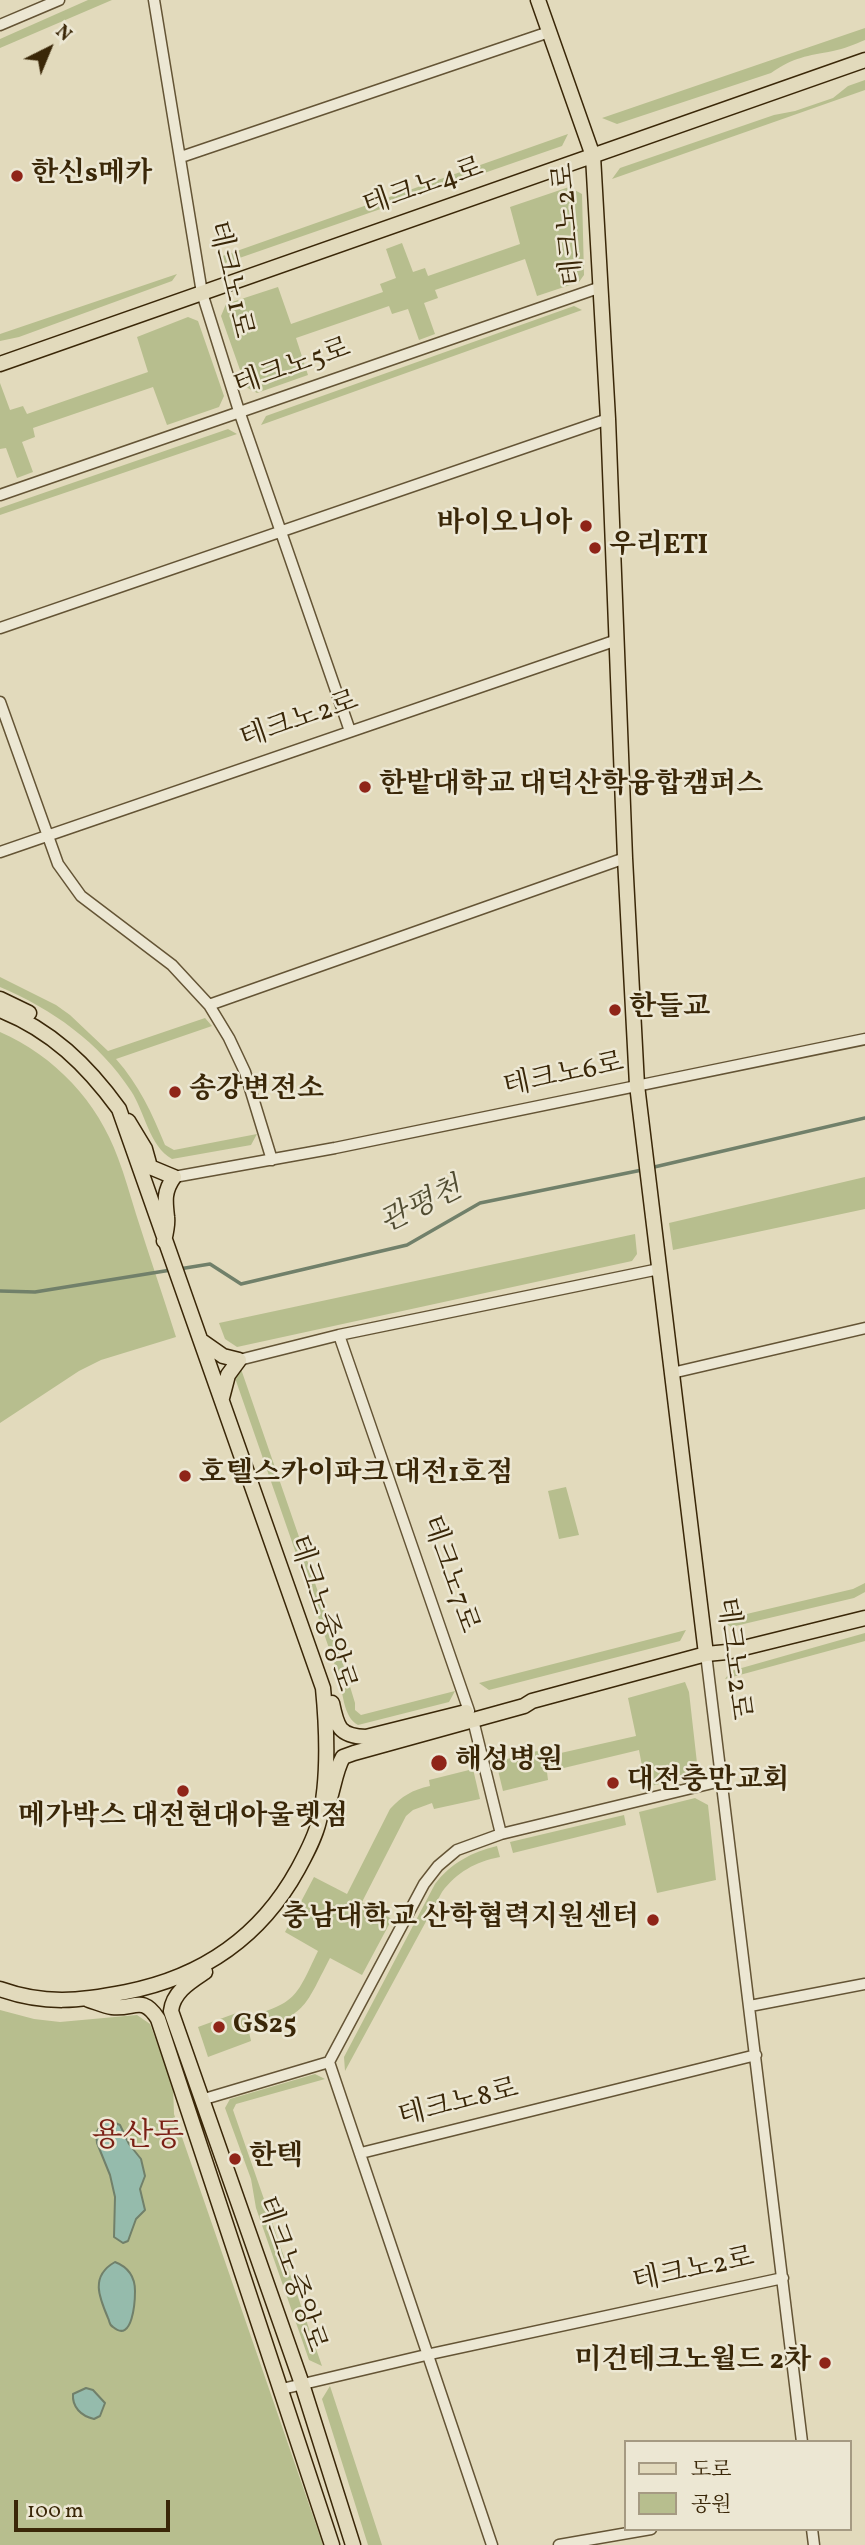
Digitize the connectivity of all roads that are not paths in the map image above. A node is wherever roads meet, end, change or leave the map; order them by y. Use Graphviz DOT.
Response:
graph roads {
  1 [pos="60,0"];
  2 [pos="154,0"];
  3 [pos="538,0"];
  4 [pos="0,25"];
  5 [pos="549,32"];
  6 [pos="865,61"];
  7 [pos="593,156"];
  8 [pos="181,157"];
  9 [pos="601,287"];
  10 [pos="202,293"];
  11 [pos="0,364"];
  12 [pos="239,411"];
  13 [pos="608,419"];
  14 [pos="0,495"];
  15 [pos="280,530"];
  16 [pos="0,628"];
  17 [pos="617,640"];
  18 [pos="0,702"];
  19 [pos="350,731"];
  20 [pos="47,836"];
  21 [pos="0,852"];
  22 [pos="625,858"];
  23 [pos="0,999"];
  24 [pos="209,1005"];
  25 [pos="0,1010"];
  26 [pos="52,1036"];
  27 [pos="865,1039"];
  28 [pos="637,1085"];
  29 [pos="119,1109"];
  30 [pos="272,1160"];
  31 [pos="174,1177"];
  32 [pos="164,1242"];
  33 [pos="659,1269"];
  34 [pos="865,1328"];
  35 [pos="199,1334"];
  36 [pos="339,1335"];
  37 [pos="239,1360"];
  38 [pos="672,1373"];
  39 [pos="222,1398"];
  40 [pos="865,1618"];
  41 [pos="706,1654"];
  42 [pos="323,1688"];
  43 [pos="471,1716"];
  44 [pos="721,1781"];
  45 [pos="319,1821"];
  46 [pos="501,1834"];
  47 [pos="224,1954"];
  48 [pos="865,1983"];
  49 [pos="0,1989"];
  50 [pos="88,1999"];
  51 [pos="750,2006"];
  52 [pos="167,2024"];
  53 [pos="756,2055"];
  54 [pos="329,2062"];
  55 [pos="201,2100"];
  56 [pos="361,2153"];
  57 [pos="783,2278"];
  58 [pos="426,2355"];
  59 [pos="302,2384"];
  60 [pos="282,2389"];
  61 [pos="802,2440"];
  62 [pos="640,2531"];
  63 [pos="332,2545"];
  64 [pos="353,2545"];
  65 [pos="492,2545"];
  66 [pos="559,2545"];
  1 -- 4 [label="street"];
  2 -- 8 [label="street, 테크노1로"];
  3 -- 5 [label="main road, 테크노2로"];
  5 -- 7 [label="main road, 테크노2로"];
  5 -- 8 [label="street"];
  6 -- 7 [label="main road, 테크노4로"];
  7 -- 9 [label="main road, 테크노2로"];
  7 -- 10 [label="main road, 테크노4로"];
  8 -- 10 [label="street, 테크노1로"];
  9 -- 12 [label="street, 테크노5로"];
  9 -- 13 [label="main road, 테크노2로"];
  10 -- 11 [label="main road, 테크노4로"];
  10 -- 12 [label="street, 테크노1로"];
  12 -- 14 [label="street, 테크노5로"];
  12 -- 15 [label="street, 테크노1로"];
  13 -- 15 [label="street"];
  13 -- 17 [label="main road, 테크노2로"];
  15 -- 16 [label="street"];
  15 -- 19 [label="street, 테크노1로"];
  17 -- 19 [label="street, 테크노2로"];
  17 -- 22 [label="main road, 테크노2로"];
  18 -- 20 [label="street"];
  19 -- 20 [label="street, 테크노2로"];
  20 -- 21 [label="street, 테크노2로"];
  20 -- 24 [label="street"];
  22 -- 24 [label="street"];
  22 -- 28 [label="main road, 테크노2로"];
  23 -- 26 [label="main road"];
  24 -- 30 [label="street"];
  25 -- 26 [label="main road"];
  26 -- 29 [label="main road"];
  27 -- 28 [label="street, 테크노6로"];
  28 -- 30 [label="street, 테크노6로"];
  28 -- 33 [label="main road, 테크노2로"];
  29 -- 31 [label="main road"];
  29 -- 32 [label="main road, 테크노중앙로"];
  30 -- 31 [label="street, 테크노6로"];
  31 -- 32 [label="main road"];
  32 -- 35 [label="main road, 테크노중앙로"];
  33 -- 36 [label="street"];
  33 -- 38 [label="main road, 테크노2로"];
  34 -- 38 [label="street"];
  35 -- 37 [label="main road"];
  35 -- 39 [label="main road, 테크노중앙로"];
  36 -- 37 [label="street"];
  36 -- 43 [label="street, 테크노7로"];
  37 -- 39 [label="main road"];
  38 -- 41 [label="main road, 테크노2로"];
  39 -- 42 [label="main road, 테크노중앙로"];
  40 -- 41 [label="main road"];
  41 -- 43 [label="main road"];
  41 -- 44 [label="street, 테크노2로"];
  42 -- 43 [label="main road"];
  42 -- 45 [label="main road, 테크노중앙로"];
  43 -- 45 [label="main road"];
  43 -- 46 [label="street, 테크노7로"];
  44 -- 46 [label="street"];
  44 -- 51 [label="street, 테크노2로"];
  45 -- 47 [label="main road, 테크노중앙로"];
  46 -- 54 [label="street"];
  47 -- 50 [label="main road, 테크노중앙로"];
  47 -- 52 [label="main road"];
  48 -- 51 [label="street"];
  49 -- 50 [label="main road, 테크노중앙로"];
  50 -- 52 [label="main road"];
  51 -- 53 [label="street, 테크노2로"];
  52 -- 55 [label="main road, 테크노중앙로"];
  52 -- 60 [label="main road, 테크노중앙로"];
  53 -- 56 [label="street, 테크노8로"];
  53 -- 57 [label="street, 테크노2로"];
  54 -- 55 [label="street"];
  54 -- 56 [label="street"];
  55 -- 59 [label="main road, 테크노중앙로"];
  56 -- 58 [label="street"];
  57 -- 58 [label="street, 테크노2로"];
  57 -- 61 [label="street, 테크노2로"];
  58 -- 59 [label="street"];
  58 -- 65 [label="street"];
  59 -- 60 [label="street"];
  59 -- 64 [label="main road, 테크노중앙로"];
  60 -- 63 [label="main road, 테크노중앙로"];
  62 -- 66 [label="street"];
}
